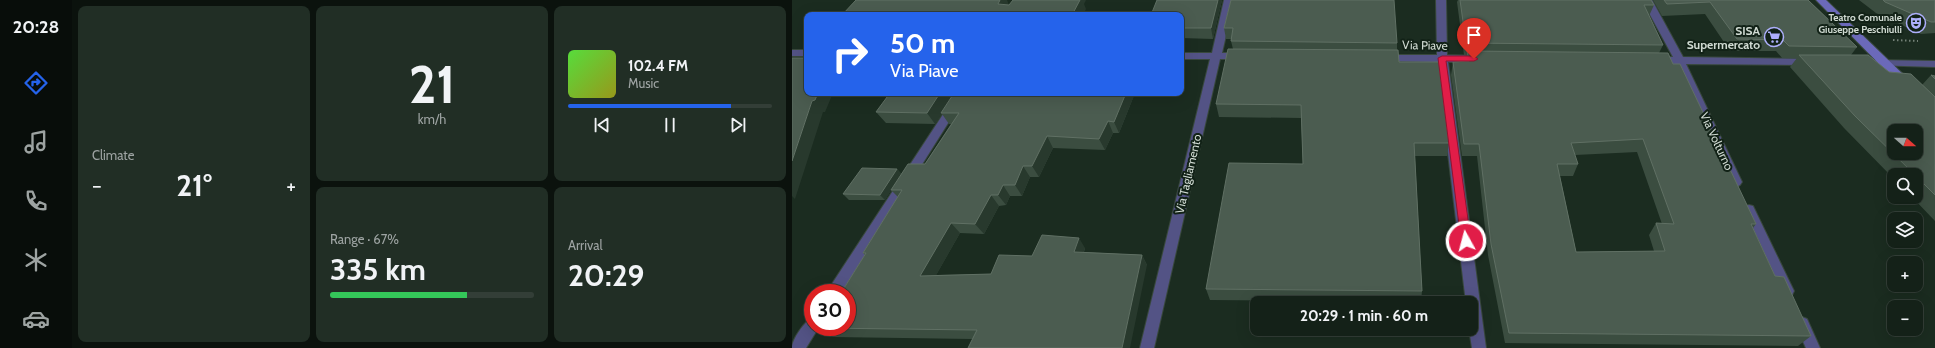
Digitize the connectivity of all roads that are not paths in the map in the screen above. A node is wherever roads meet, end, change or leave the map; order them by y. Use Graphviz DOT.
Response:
graph roads {
  1 [pos="1229,0"];
  2 [pos="1441,0"];
  3 [pos="1647,0"];
  4 [pos="1820,0"];
  5 [pos="792,53"];
  6 [pos="804,53"];
  7 [pos="1184,56"];
  8 [pos="1215,56"];
  9 [pos="1254,56"];
  10 [pos="1372,58"];
  11 [pos="1442,58"];
  12 [pos="1490,59"];
  13 [pos="1648,60"];
  14 [pos="1680,60"];
  15 [pos="1822,62"];
  16 [pos="1869,63"];
  17 [pos="1885,63"];
  18 [pos="1935,64"];
  19 [pos="1913,90"];
  20 [pos="960,96"];
  21 [pos="839,284"];
  22 [pos="806,336"];
  23 [pos="798,348"];
  24 [pos="1147,348"];
  25 [pos="1479,348"];
  26 [pos="1813,348"];
  1 -- 8 [label="street, Via Tagliamento"];
  2 -- 11 [label="street"];
  3 -- 14 [label="street, Via Volturno"];
  4 -- 17 [label="street"];
  5 -- 6 [label="street"];
  7 -- 8 [label="street"];
  8 -- 9 [label="street"];
  8 -- 24 [label="street, Via Tagliamento"];
  10 -- 11 [label="street, Via Piave"];
  11 -- 12 [label="street, Via Piave"];
  11 -- 25 [label="street"];
  13 -- 14 [label="street"];
  14 -- 15 [label="street"];
  14 -- 26 [label="street, Via Volturno"];
  16 -- 17 [label="street"];
  17 -- 18 [label="street"];
  17 -- 19 [label="street"];
  20 -- 21 [label="street"];
  22 -- 23 [label="street"];
}
